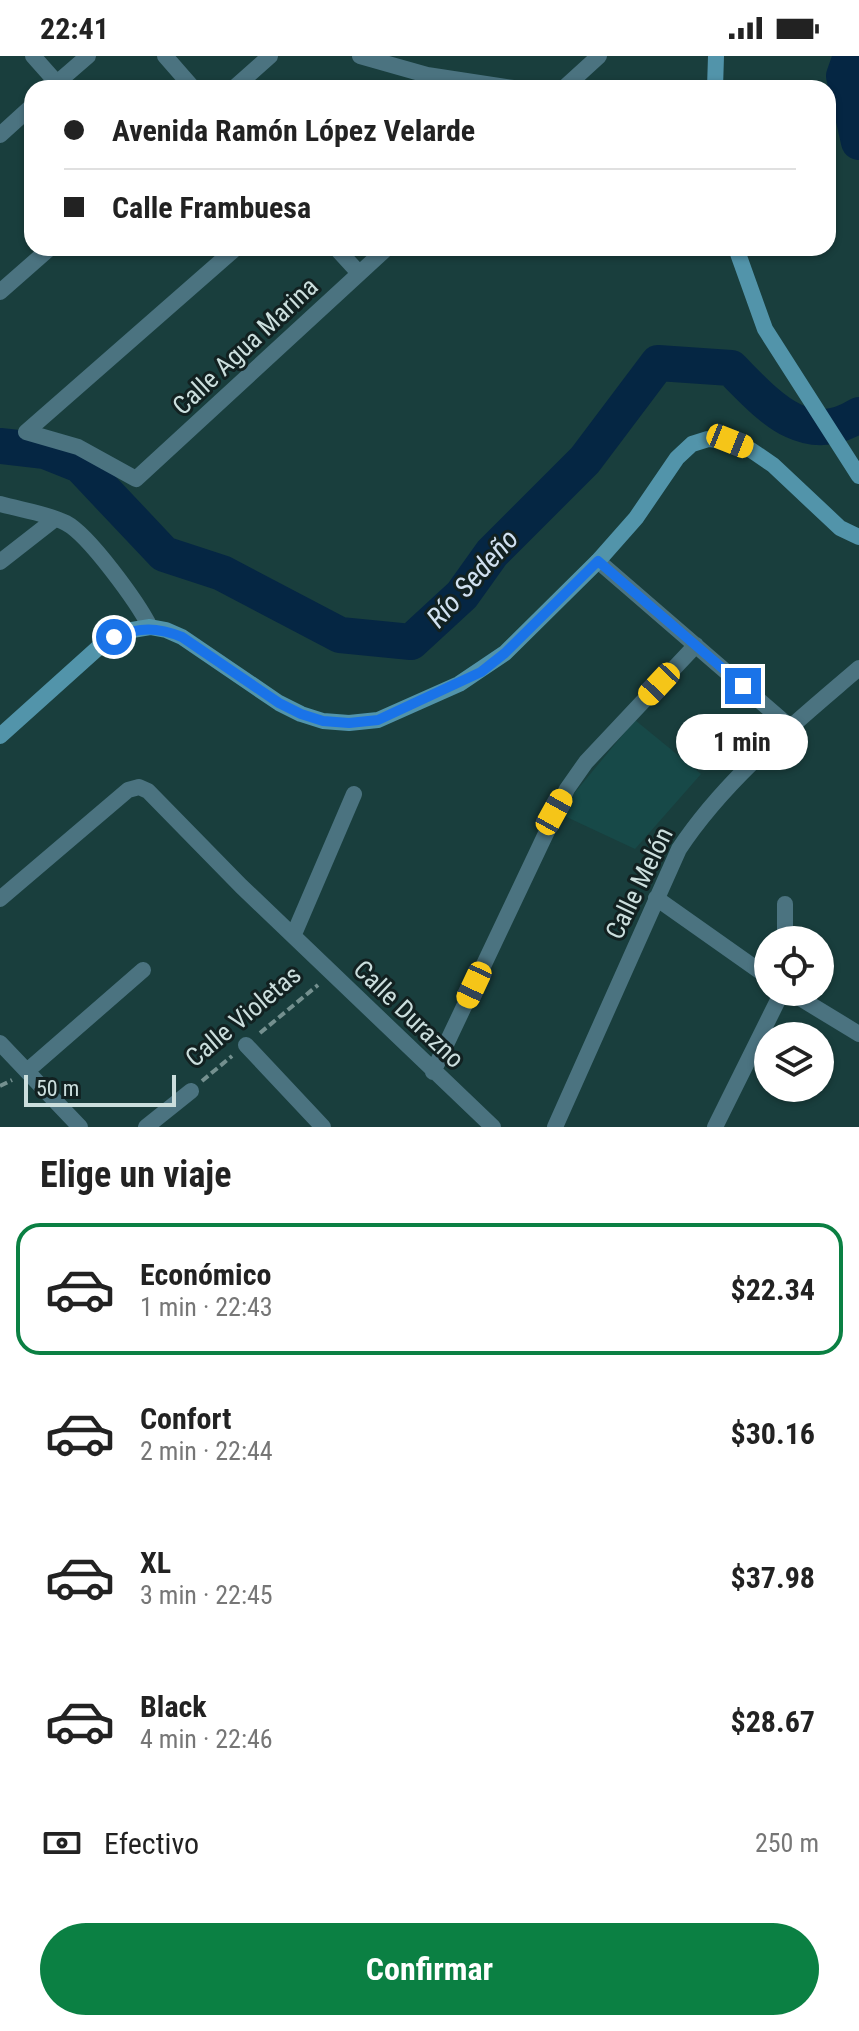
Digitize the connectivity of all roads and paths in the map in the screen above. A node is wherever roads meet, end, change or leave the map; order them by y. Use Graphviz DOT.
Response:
graph roads {
  1 [pos="33,56"];
  2 [pos="88,56"];
  3 [pos="165,56"];
  4 [pos="270,56"];
  5 [pos="360,56"];
  6 [pos="599,56"];
  7 [pos="716,56"];
  8 [pos="427,75"];
  9 [pos="50,80"];
  10 [pos="60,80"];
  11 [pos="186,80"];
  12 [pos="243,80"];
  13 [pos="422,80"];
  14 [pos="460,80"];
  15 [pos="573,80"];
  16 [pos="715,80"];
  17 [pos="24,113"];
  18 [pos="0,135"];
  19 [pos="41,256"];
  20 [pos="227,256"];
  21 [pos="343,256"];
  22 [pos="378,256"];
  23 [pos="739,256"];
  24 [pos="359,273"];
  25 [pos="0,292"];
  26 [pos="859,476"];
  27 [pos="0,504"];
  28 [pos="55,519"];
  29 [pos="859,537"];
  30 [pos="598,561"];
  31 [pos="0,562"];
  32 [pos="150,627"];
  33 [pos="696,645"];
  34 [pos="859,668"];
  35 [pos="790,727"];
  36 [pos="0,736"];
  37 [pos="354,794"];
  38 [pos="656,898"];
  39 [pos="0,899"];
  40 [pos="785,904"];
  41 [pos="785,926"];
  42 [pos="294,934"];
  43 [pos="754,967"];
  44 [pos="143,970"];
  45 [pos="333,972"];
  46 [pos="775,1006"];
  47 [pos="813,1006"];
  48 [pos="859,1034"];
  49 [pos="0,1043"];
  50 [pos="246,1045"];
  51 [pos="27,1071"];
  52 [pos="433,1072"];
  53 [pos="191,1091"];
  54 [pos="80,1127"];
  55 [pos="146,1127"];
  56 [pos="323,1127"];
  57 [pos="493,1127"];
  58 [pos="555,1127"];
  59 [pos="715,1127"];
  1 -- 9 [label="street"];
  2 -- 10 [label="street"];
  3 -- 11 [label="street"];
  4 -- 12 [label="street"];
  5 -- 8 [label="street"];
  6 -- 15 [label="street"];
  7 -- 16 [label="main road"];
  8 -- 13 [label="street"];
  8 -- 14 [label="street"];
  17 -- 18 [label="street"];
  19 -- 25 [label="street"];
  20 -- 24 [label="street, Calle Agua Marina"];
  21 -- 24 [label="street"];
  22 -- 24 [label="street, Calle Agua Marina"];
  23 -- 26 [label="main road"];
  27 -- 28 [label="street"];
  28 -- 31 [label="street"];
  28 -- 32 [label="street"];
  29 -- 30 [label="main road"];
  30 -- 32 [label="main road"];
  30 -- 33 [label="street"];
  32 -- 36 [label="main road"];
  33 -- 35 [label="street"];
  33 -- 52 [label="street"];
  34 -- 35 [label="street, Calle Melón"];
  35 -- 38 [label="street, Calle Melón"];
  37 -- 42 [label="street"];
  38 -- 43 [label="street"];
  38 -- 58 [label="street, Calle Melón"];
  39 -- 42 [label="street, Calle Durazno"];
  40 -- 41 [label="street"];
  42 -- 45 [label="street, Calle Durazno"];
  44 -- 51 [label="street"];
  45 -- 50 [label="path, Calle Violetas"];
  45 -- 52 [label="street, Calle Durazno"];
  46 -- 59 [label="street"];
  47 -- 48 [label="street"];
  49 -- 51 [label="street"];
  50 -- 53 [label="path, Calle Violetas"];
  50 -- 56 [label="street"];
  51 -- 54 [label="street"];
  52 -- 57 [label="street, Calle Durazno"];
  53 -- 55 [label="street, Calle Violetas"];
}
